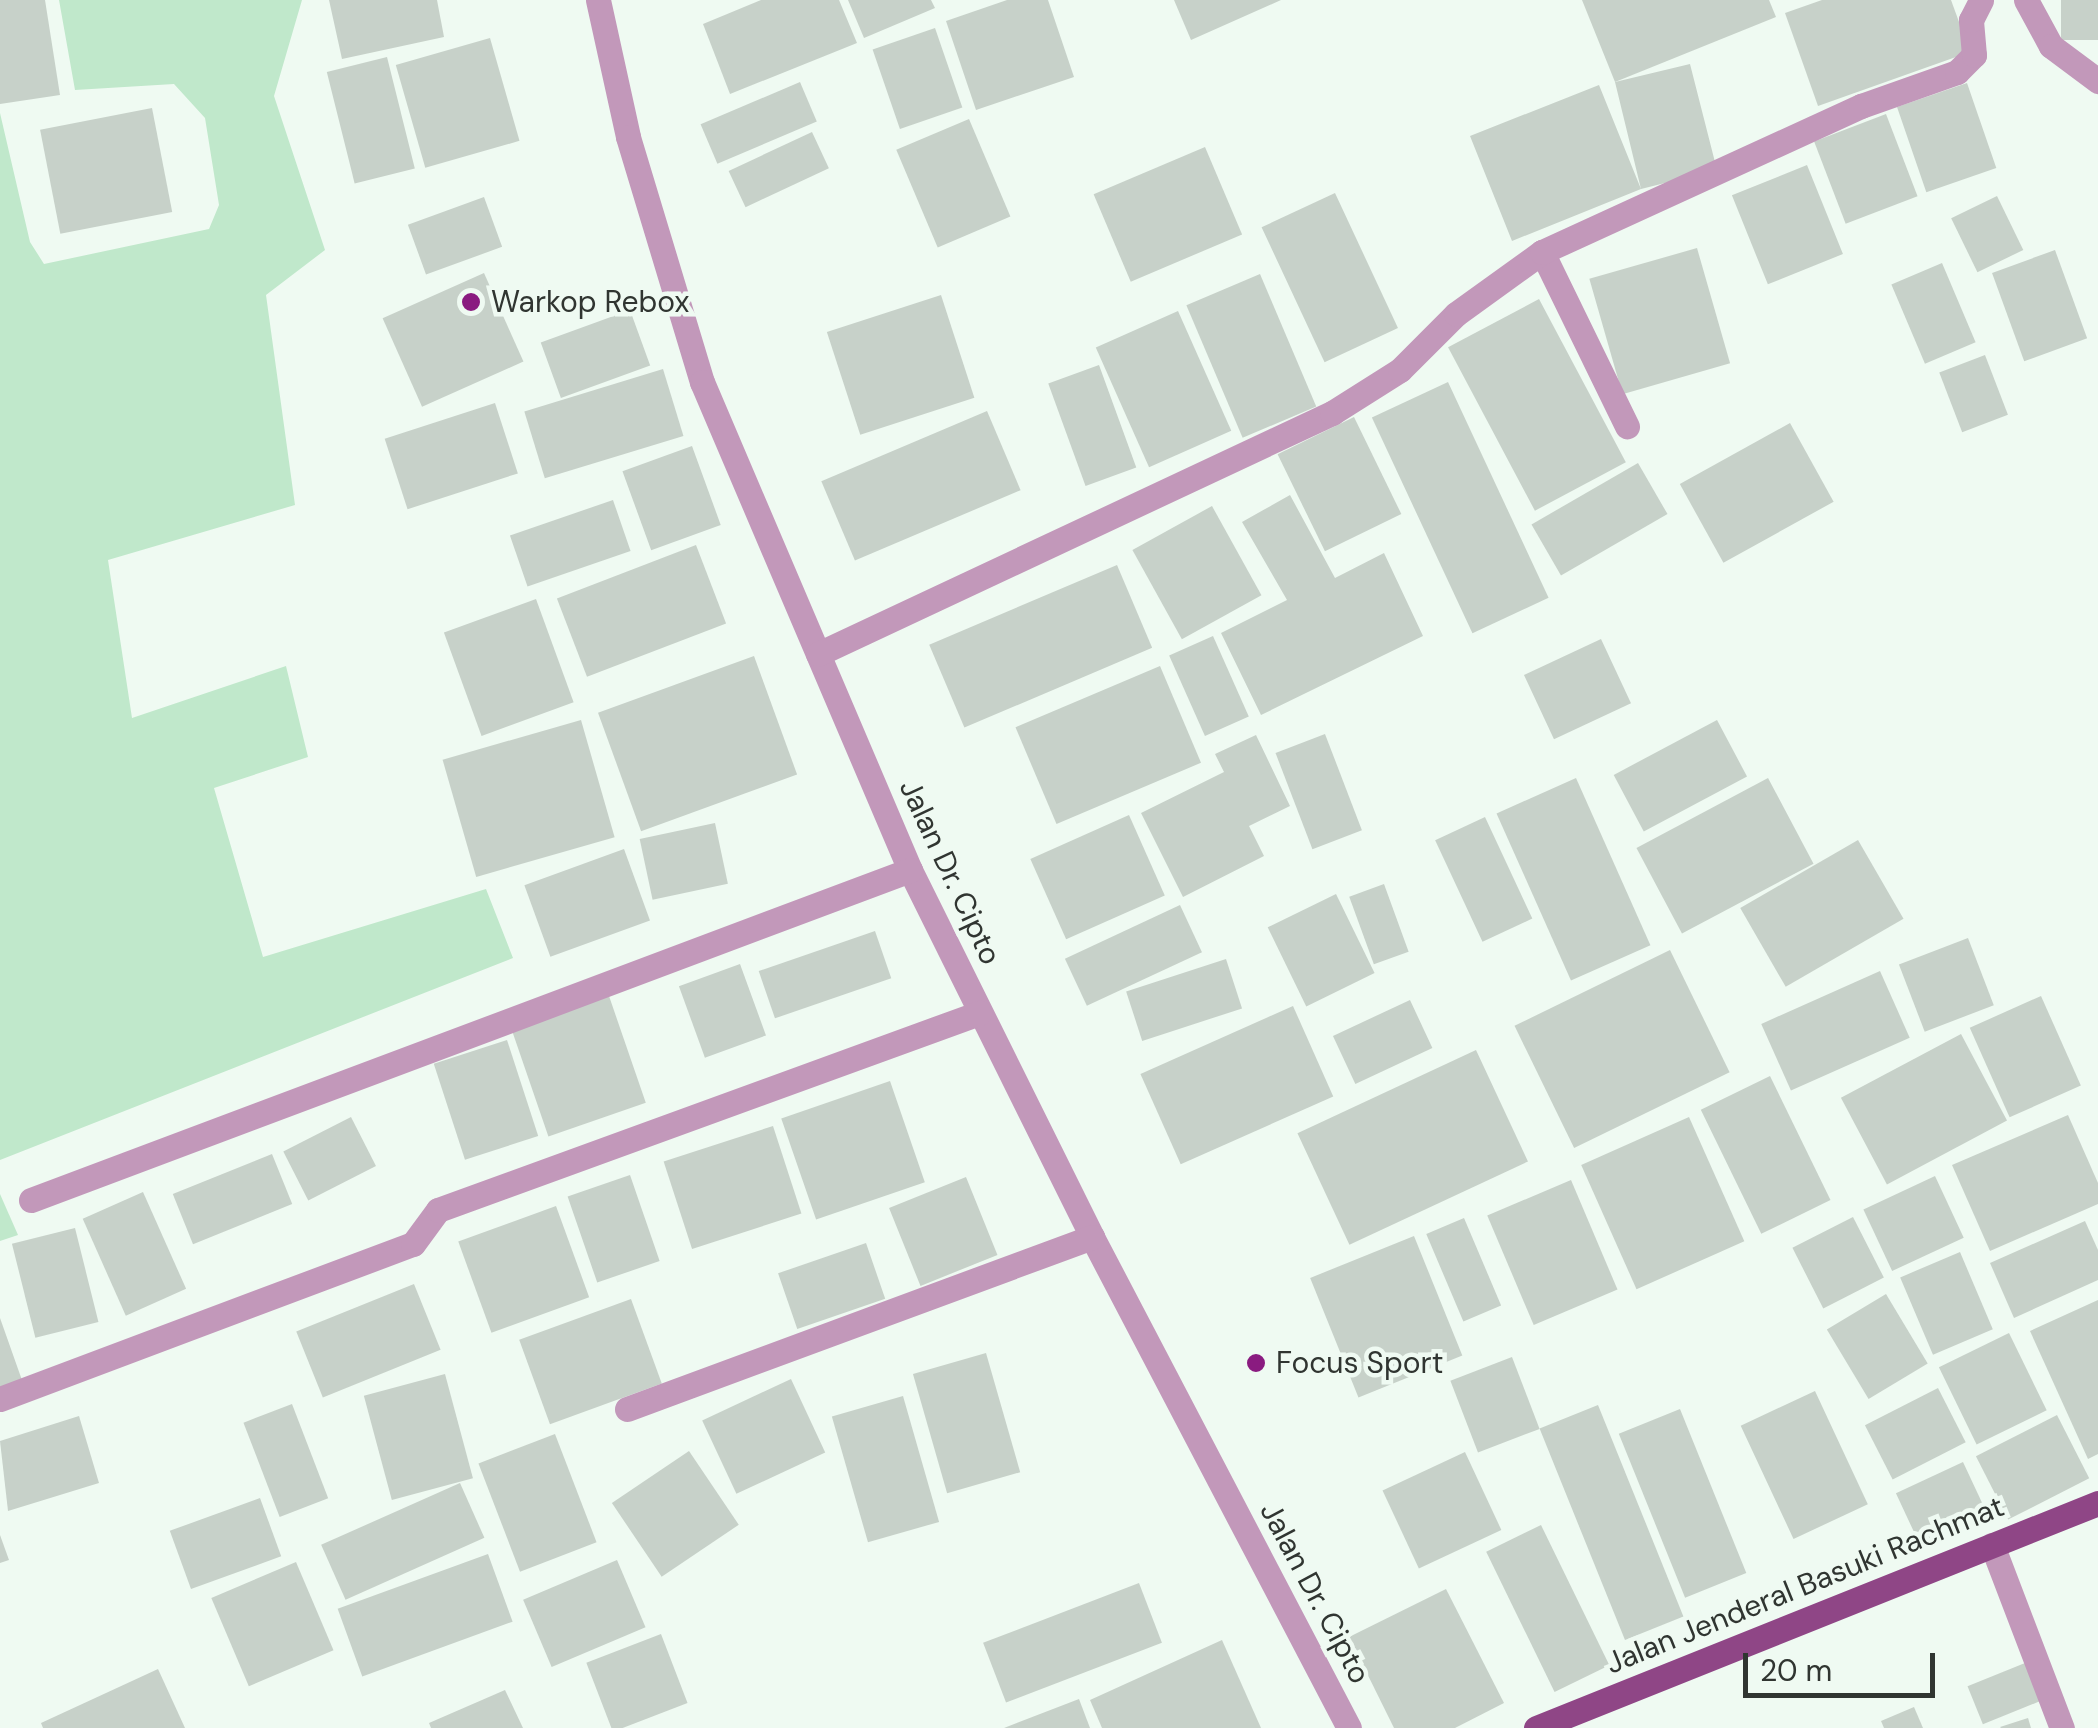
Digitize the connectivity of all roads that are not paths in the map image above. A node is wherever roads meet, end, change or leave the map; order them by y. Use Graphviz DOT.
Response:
graph roads {
  1 [pos="598,0"];
  2 [pos="1981,0"];
  3 [pos="2026,0"];
  4 [pos="2098,81"];
  5 [pos="1542,252"];
  6 [pos="1627,426"];
  7 [pos="818,654"];
  8 [pos="910,870"];
  9 [pos="979,1013"];
  10 [pos="31,1200"];
  11 [pos="1092,1238"];
  12 [pos="0,1399"];
  13 [pos="627,1409"];
  14 [pos="2098,1503"];
  15 [pos="1992,1544"];
  16 [pos="1349,1728"];
  17 [pos="1536,1728"];
  18 [pos="2062,1728"];
  1 -- 7 [label="street, Jalan Dr. Cipto"];
  2 -- 5 [label="street"];
  3 -- 4 [label="street"];
  5 -- 6 [label="street"];
  5 -- 7 [label="street"];
  7 -- 8 [label="street, Jalan Dr. Cipto"];
  8 -- 9 [label="street, Jalan Dr. Cipto"];
  8 -- 10 [label="street"];
  9 -- 11 [label="street, Jalan Dr. Cipto"];
  9 -- 12 [label="street"];
  11 -- 13 [label="street"];
  11 -- 16 [label="street, Jalan Dr. Cipto"];
  14 -- 15 [label="main road, Jalan Jenderal Basuki Rachmat"];
  15 -- 17 [label="main road, Jalan Jenderal Basuki Rachmat"];
  15 -- 18 [label="street"];
}
